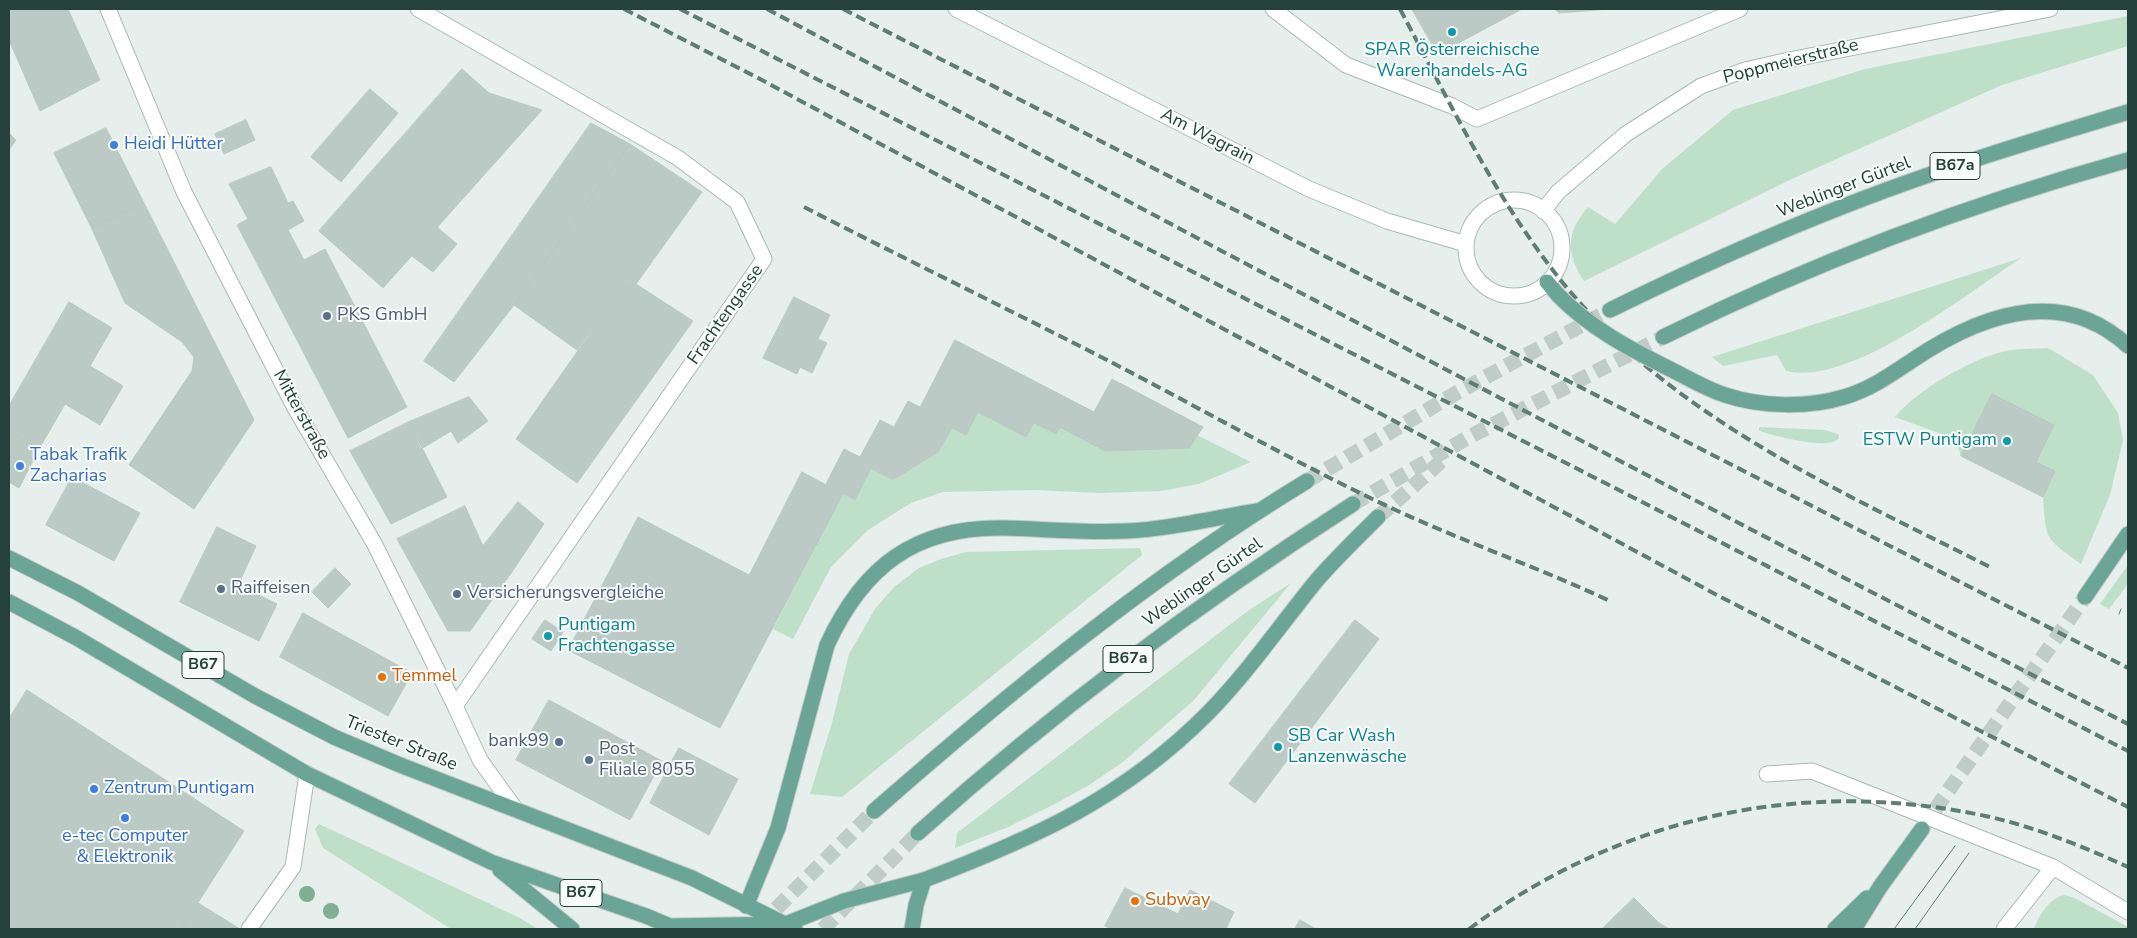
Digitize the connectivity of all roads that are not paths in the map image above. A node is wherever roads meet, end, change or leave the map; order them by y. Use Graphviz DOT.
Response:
graph roads {
  1 [pos="108,9"];
  2 [pos="418,9"];
  3 [pos="956,9"];
  4 [pos="1273,9"];
  5 [pos="1740,9"];
  6 [pos="2050,9"];
  7 [pos="2128,112"];
  8 [pos="2128,160"];
  9 [pos="1543,211"];
  10 [pos="1466,244"];
  11 [pos="1547,282"];
  12 [pos="1610,310"];
  13 [pos="1663,337"];
  14 [pos="2128,346"];
  15 [pos="1307,481"];
  16 [pos="1353,504"];
  17 [pos="1257,511"];
  18 [pos="1378,517"];
  19 [pos="2128,534"];
  20 [pos="9,558"];
  21 [pos="2086,597"];
  22 [pos="9,602"];
  23 [pos="455,706"];
  24 [pos="307,774"];
  25 [pos="1767,774"];
  26 [pos="516,810"];
  27 [pos="874,811"];
  28 [pos="1922,829"];
  29 [pos="918,833"];
  30 [pos="491,862"];
  31 [pos="2053,867"];
  32 [pos="924,880"];
  33 [pos="1880,888"];
  34 [pos="746,906"];
  35 [pos="2128,912"];
  36 [pos="765,927"];
  37 [pos="791,927"];
  38 [pos="674,928"];
  39 [pos="249,929"];
  40 [pos="572,929"];
  41 [pos="912,929"];
  42 [pos="1835,929"];
  43 [pos="1854,929"];
  44 [pos="2006,929"];
  1 -- 23 [label="street, Mitterstraße"];
  2 -- 23 [label="street, Frachtengasse"];
  3 -- 10 [label="street, Am Wagrain"];
  4 -- 5 [label="street"];
  6 -- 9 [label="street, Poppmeierstraße"];
  7 -- 12 [label="main road, Weblinger Gürtel / B67a"];
  8 -- 13 [label="main road, B67a"];
  9 -- 10 [label="street"];
  9 -- 11 [label="street"];
  10 -- 11 [label="street"];
  11 -- 14 [label="main road, bridge"];
  15 -- 17 [label="main road, Weblinger Gürtel / B67a"];
  16 -- 29 [label="main road, Weblinger Gürtel / B67a"];
  17 -- 27 [label="main road, Weblinger Gürtel / B67a"];
  17 -- 34 [label="main road"];
  18 -- 32 [label="main road"];
  19 -- 21 [label="main road"];
  20 -- 26 [label="main road, Triester Straße / B67"];
  22 -- 24 [label="main road, B67"];
  23 -- 26 [label="street, Mitterstraße"];
  24 -- 30 [label="main road, B67"];
  24 -- 39 [label="street"];
  25 -- 31 [label="street"];
  26 -- 34 [label="main road, Triester Straße / B67"];
  28 -- 33 [label="main road"];
  30 -- 38 [label="main road, B67"];
  30 -- 40 [label="main road"];
  31 -- 35 [label="street"];
  31 -- 44 [label="street"];
  32 -- 37 [label="main road"];
  32 -- 41 [label="main road"];
  33 -- 42 [label="main road"];
  33 -- 43 [label="main road"];
  34 -- 36 [label="main road"];
  34 -- 37 [label="main road, Triester Straße / B67"];
  36 -- 37 [label="main road"];
  36 -- 38 [label="main road"];
}
